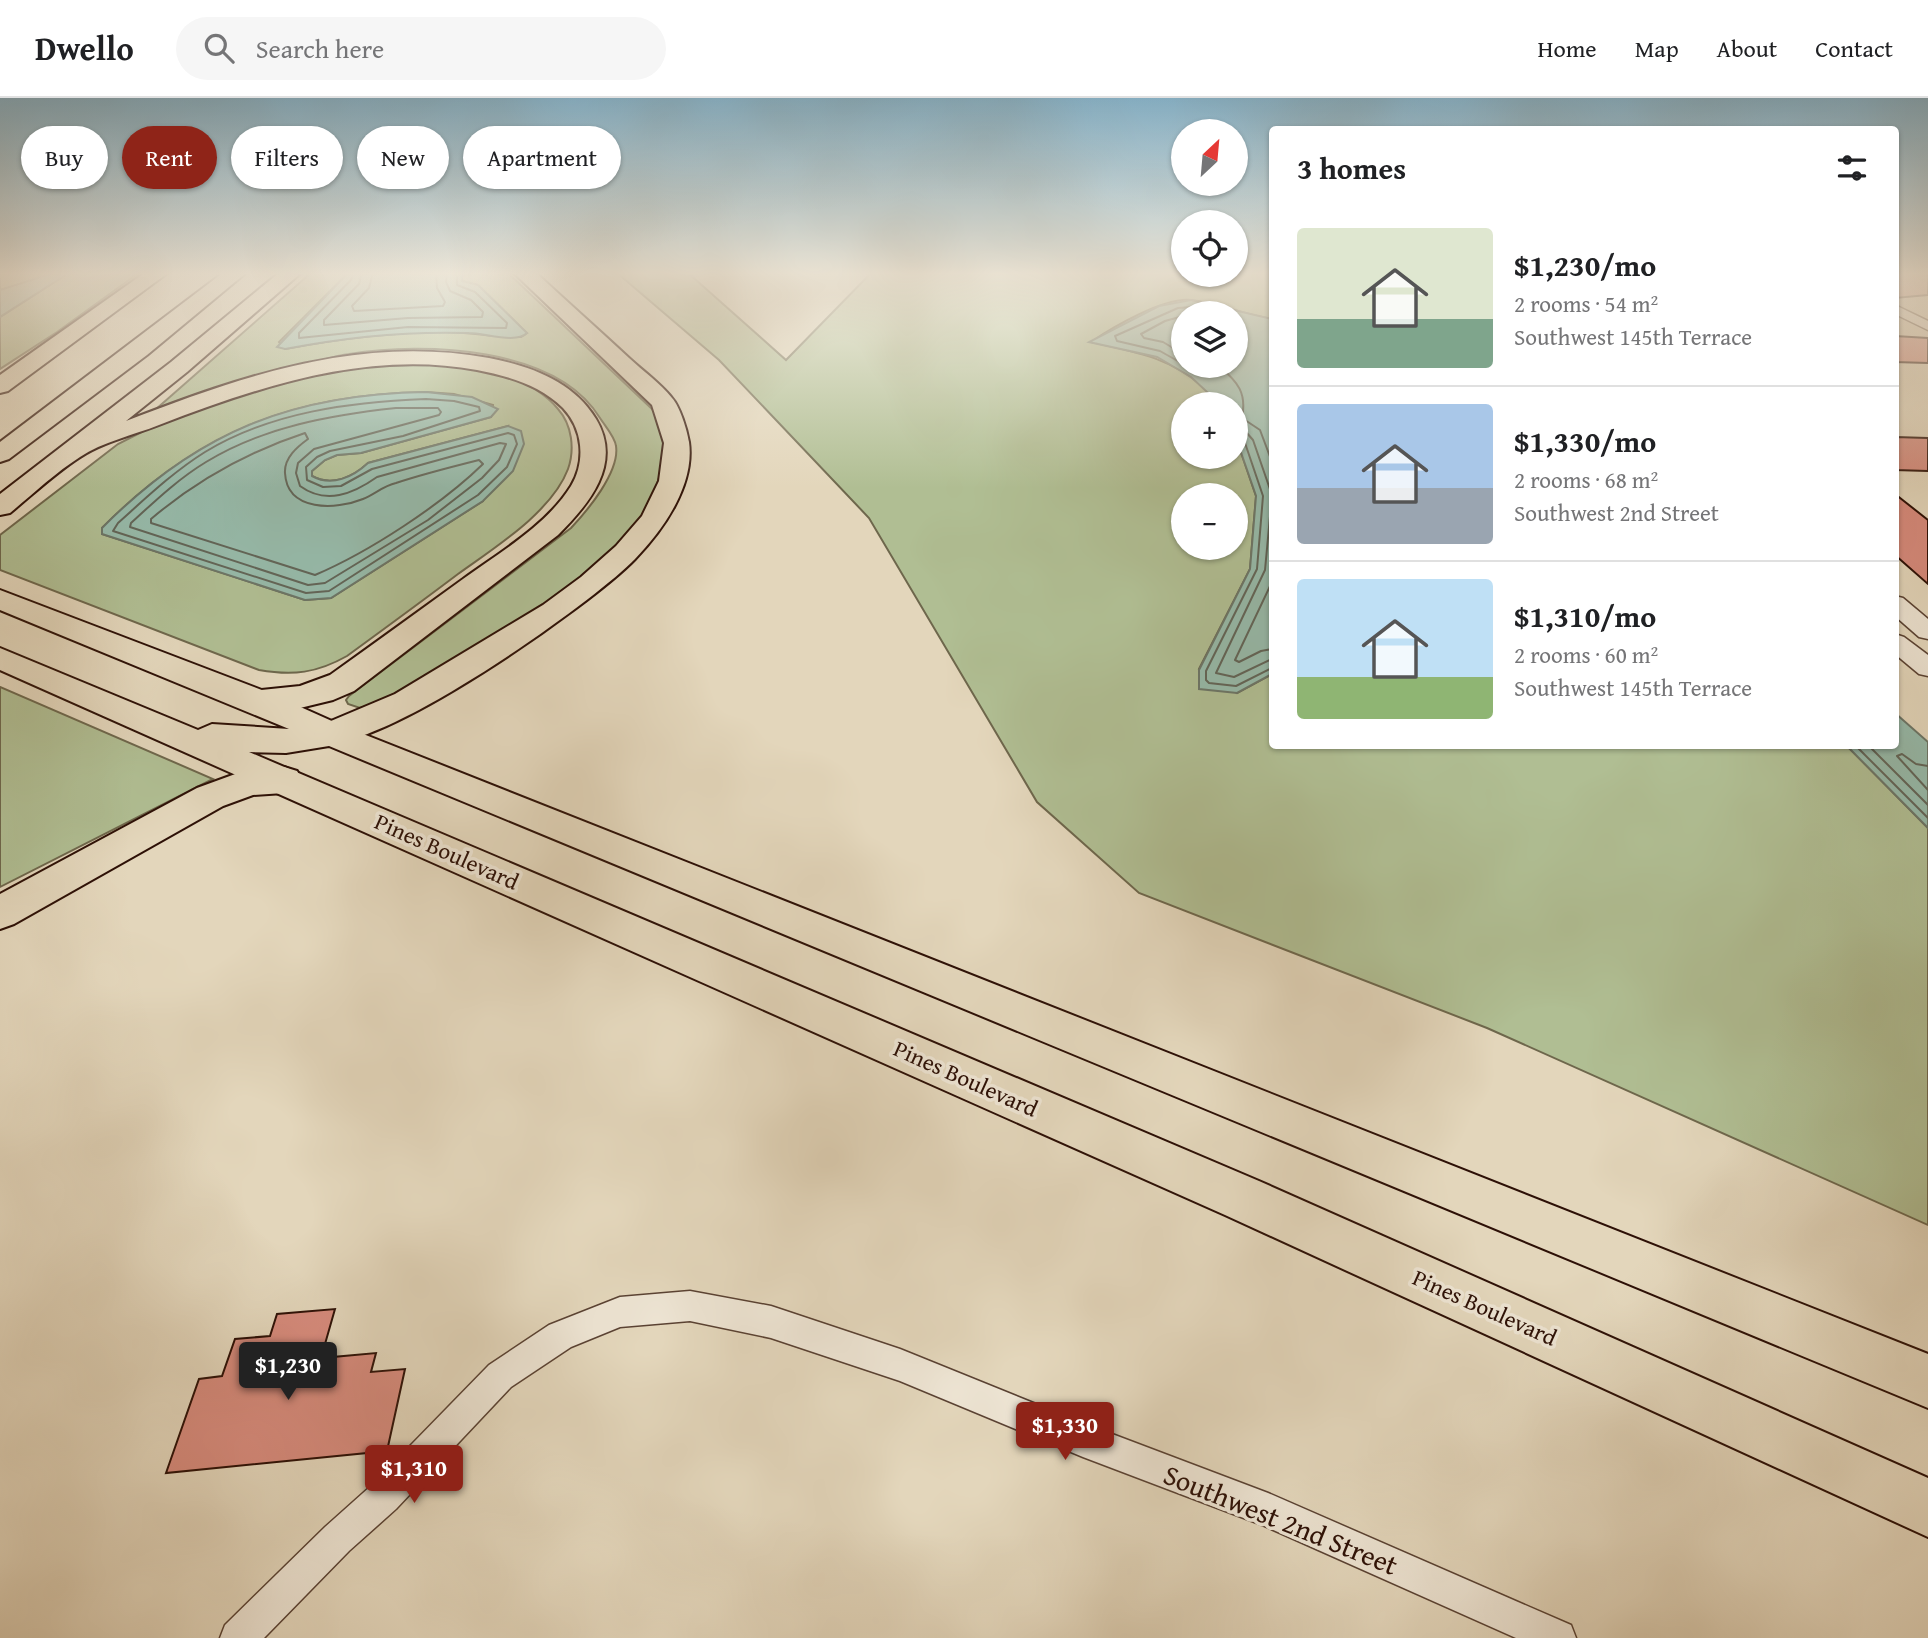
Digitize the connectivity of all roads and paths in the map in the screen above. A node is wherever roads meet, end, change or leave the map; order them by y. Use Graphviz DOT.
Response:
graph roads {
  1 [pos="59,344"];
  2 [pos="122,344"];
  3 [pos="147,344"];
  4 [pos="207,344"];
  5 [pos="600,344"];
  6 [pos="0,386"];
  7 [pos="0,432"];
  8 [pos="76,449"];
  9 [pos="0,454"];
  10 [pos="0,507"];
  11 [pos="0,599"];
  12 [pos="1899,607"];
  13 [pos="1928,632"];
  14 [pos="1899,645"];
  15 [pos="0,658"];
  16 [pos="1928,668"];
  17 [pos="255,700"];
  18 [pos="168,731"];
  19 [pos="331,733"];
  20 [pos="284,780"];
  21 [pos="0,913"];
  22 [pos="1928,1381"];
  23 [pos="1928,1508"];
  24 [pos="238,1638"];
  25 [pos="1558,1638"];
  1 -- 6 [label="highway"];
  2 -- 7 [label="highway"];
  3 -- 9 [label="highway"];
  4 -- 8 [label="highway"];
  5 -- 19 [label="highway"];
  8 -- 10 [label="highway"];
  8 -- 17 [label="highway"];
  11 -- 17 [label="highway"];
  12 -- 13 [label="street"];
  14 -- 16 [label="street"];
  15 -- 18 [label="highway, Pines Boulevard"];
  17 -- 19 [label="highway"];
  18 -- 19 [label="highway"];
  18 -- 20 [label="highway, Pines Boulevard"];
  19 -- 22 [label="highway"];
  20 -- 21 [label="highway"];
  20 -- 23 [label="highway, Pines Boulevard"];
  24 -- 25 [label="street, Southwest 2nd Street"];
}
